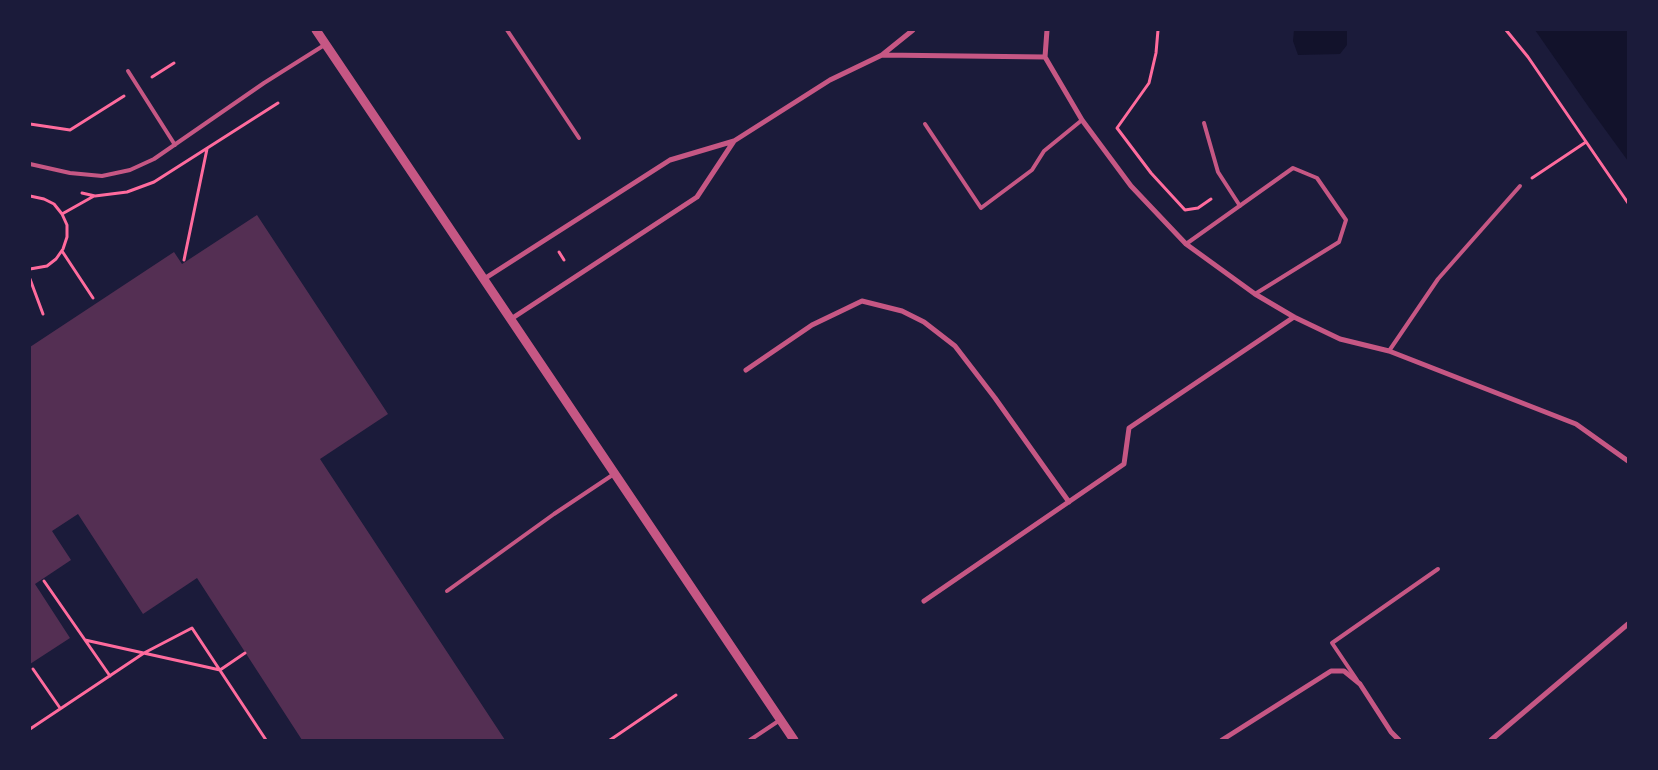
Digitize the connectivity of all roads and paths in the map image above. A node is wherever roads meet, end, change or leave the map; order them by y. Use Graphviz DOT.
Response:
graph roads {
  1 [pos="316,30"];
  2 [pos="507,30"];
  3 [pos="914,30"];
  4 [pos="1047,30"];
  5 [pos="1158,30"];
  6 [pos="1506,30"];
  7 [pos="326,44"];
  8 [pos="882,55"];
  9 [pos="1045,57"];
  10 [pos="174,63"];
  11 [pos="128,71"];
  12 [pos="138,86"];
  13 [pos="1082,120"];
  14 [pos="1204,123"];
  15 [pos="30,124"];
  16 [pos="925,124"];
  17 [pos="579,138"];
  18 [pos="734,141"];
  19 [pos="1586,142"];
  20 [pos="175,145"];
  21 [pos="207,148"];
  22 [pos="30,164"];
  23 [pos="1520,186"];
  24 [pos="30,196"];
  25 [pos="95,196"];
  26 [pos="1211,199"];
  27 [pos="1628,203"];
  28 [pos="1240,206"];
  29 [pos="62,214"];
  30 [pos="1186,244"];
  31 [pos="62,251"];
  32 [pos="184,260"];
  33 [pos="30,269"];
  34 [pos="30,279"];
  35 [pos="484,279"];
  36 [pos="1255,294"];
  37 [pos="93,298"];
  38 [pos="42,314"];
  39 [pos="1294,317"];
  40 [pos="511,318"];
  41 [pos="1389,351"];
  42 [pos="746,370"];
  43 [pos="1628,461"];
  44 [pos="614,474"];
  45 [pos="1069,502"];
  46 [pos="1438,569"];
  47 [pos="44,581"];
  48 [pos="447,591"];
  49 [pos="924,600"];
  50 [pos="1628,624"];
  51 [pos="85,640"];
  52 [pos="144,653"];
  53 [pos="245,653"];
  54 [pos="33,669"];
  55 [pos="220,670"];
  56 [pos="110,676"];
  57 [pos="1360,684"];
  58 [pos="676,696"];
  59 [pos="60,708"];
  60 [pos="780,720"];
  61 [pos="30,729"];
  62 [pos="266,740"];
  63 [pos="610,740"];
  64 [pos="750,740"];
  65 [pos="794,740"];
  66 [pos="1222,740"];
  67 [pos="1400,740"];
  68 [pos="1491,740"];
  1 -- 7 [label="street"];
  2 -- 17 [label="lane"];
  3 -- 8 [label="street"];
  4 -- 9 [label="street"];
  5 -- 26 [label="path"];
  6 -- 19 [label="path"];
  7 -- 20 [label="lane"];
  7 -- 35 [label="street"];
  8 -- 9 [label="street"];
  8 -- 18 [label="street"];
  9 -- 13 [label="street"];
  10 -- 12 [label="path"];
  11 -- 12 [label="lane"];
  12 -- 15 [label="path"];
  12 -- 20 [label="lane"];
  13 -- 16 [label="lane"];
  13 -- 30 [label="street"];
  14 -- 28 [label="lane"];
  18 -- 35 [label="street"];
  18 -- 40 [label="street"];
  19 -- 23 [label="path"];
  19 -- 27 [label="path"];
  20 -- 22 [label="lane"];
  21 -- 32 [label="path"];
  23 -- 41 [label="lane"];
  24 -- 29 [label="path"];
  25 -- 29 [label="path"];
  28 -- 30 [label="lane"];
  28 -- 36 [label="lane"];
  29 -- 31 [label="path"];
  30 -- 36 [label="street"];
  31 -- 33 [label="path"];
  31 -- 37 [label="path"];
  34 -- 38 [label="path"];
  35 -- 40 [label="street"];
  36 -- 39 [label="street"];
  39 -- 41 [label="street"];
  39 -- 45 [label="street"];
  40 -- 44 [label="street"];
  41 -- 43 [label="street"];
  42 -- 45 [label="street"];
  44 -- 48 [label="lane"];
  44 -- 60 [label="street"];
  45 -- 49 [label="street"];
  46 -- 57 [label="lane"];
  47 -- 51 [label="path"];
  50 -- 68 [label="street"];
  51 -- 52 [label="path"];
  51 -- 56 [label="path"];
  52 -- 55 [label="path"];
  52 -- 55 [label="path"];
  52 -- 56 [label="path"];
  53 -- 55 [label="path"];
  54 -- 59 [label="path"];
  55 -- 62 [label="path"];
  56 -- 59 [label="path"];
  57 -- 66 [label="street"];
  57 -- 67 [label="street"];
  58 -- 63 [label="path"];
  59 -- 61 [label="path"];
  60 -- 64 [label="lane"];
  60 -- 65 [label="street"];
}
